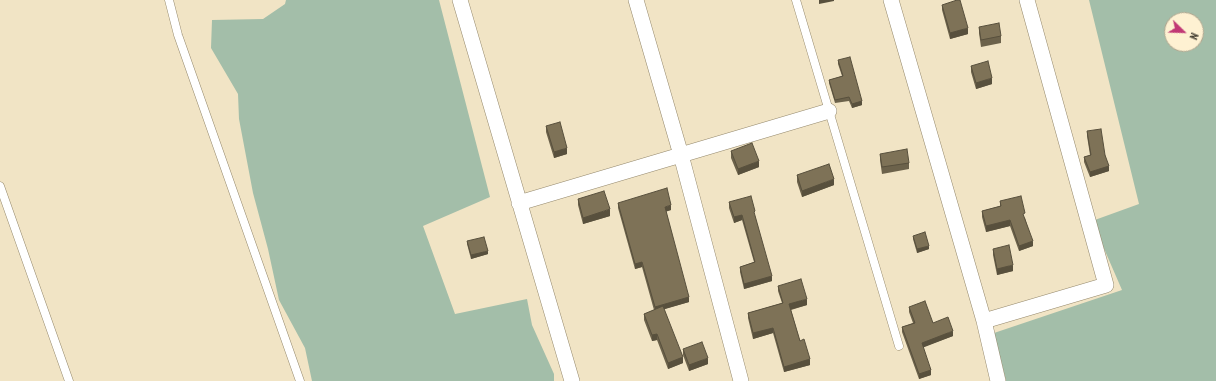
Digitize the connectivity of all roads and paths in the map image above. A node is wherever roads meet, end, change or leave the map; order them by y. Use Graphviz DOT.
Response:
graph roads {
  1 [pos="169,0"];
  2 [pos="460,0"];
  3 [pos="636,0"];
  4 [pos="796,0"];
  5 [pos="891,0"];
  6 [pos="1027,0"];
  7 [pos="829,111"];
  8 [pos="681,155"];
  9 [pos="0,186"];
  10 [pos="519,203"];
  11 [pos="984,321"];
  12 [pos="899,346"];
  13 [pos="68,381"];
  14 [pos="300,381"];
  15 [pos="572,381"];
  16 [pos="741,381"];
  17 [pos="998,381"];
  1 -- 14 [label="lane"];
  2 -- 10 [label="street"];
  3 -- 8 [label="street"];
  4 -- 7 [label="lane"];
  5 -- 11 [label="street"];
  6 -- 11 [label="street"];
  7 -- 8 [label="street"];
  7 -- 12 [label="lane"];
  8 -- 10 [label="street"];
  8 -- 16 [label="street"];
  9 -- 13 [label="lane"];
  10 -- 15 [label="street"];
  11 -- 17 [label="street"];
}
